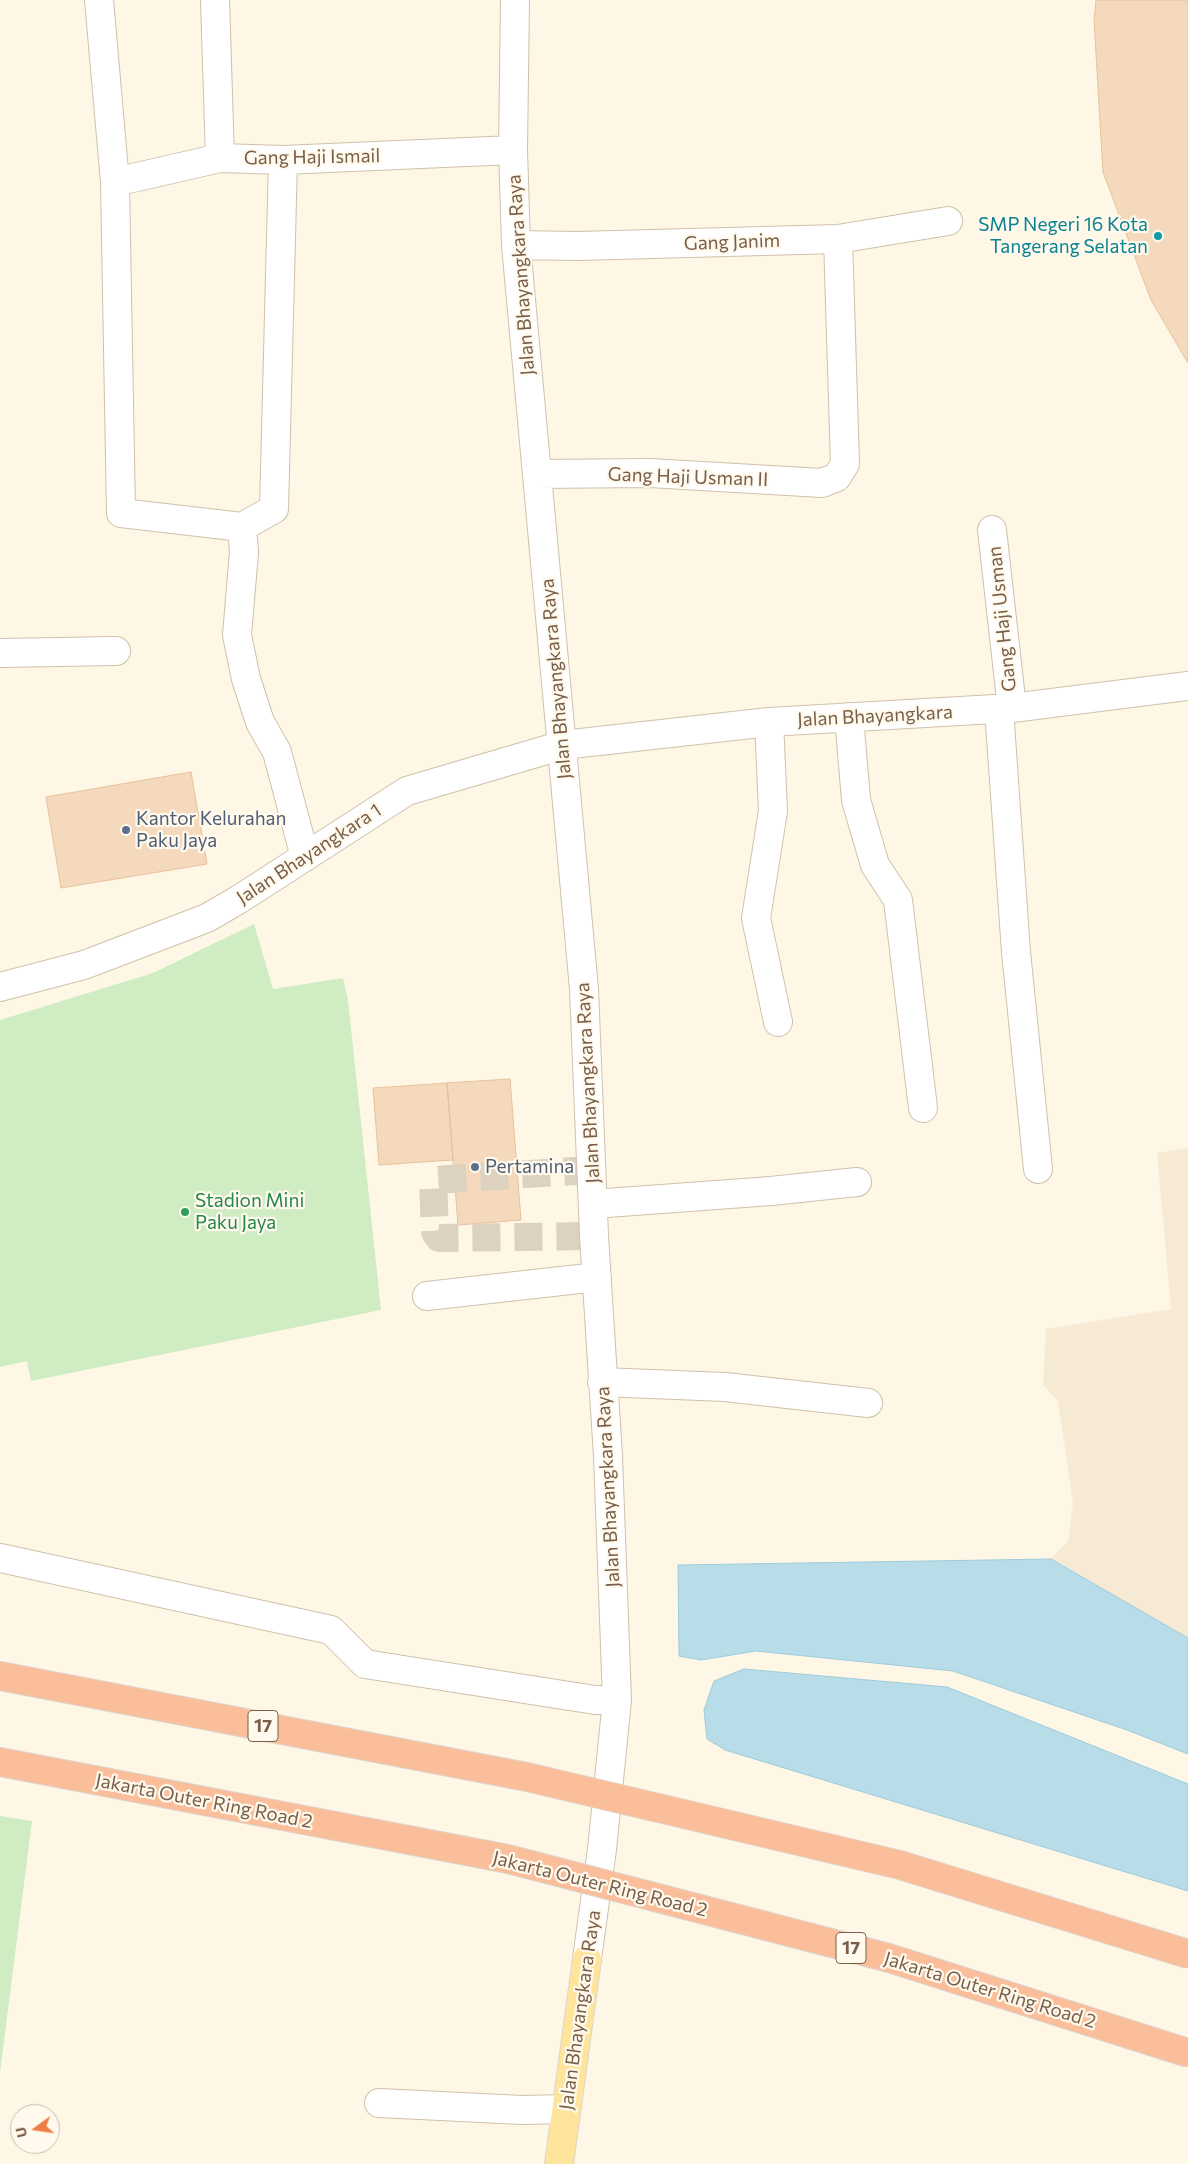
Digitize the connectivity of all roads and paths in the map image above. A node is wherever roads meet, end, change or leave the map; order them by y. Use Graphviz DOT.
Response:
graph roads {
  1 [pos="100,0"];
  2 [pos="215,0"];
  3 [pos="515,0"];
  4 [pos="512,150"];
  5 [pos="220,158"];
  6 [pos="283,160"];
  7 [pos="115,182"];
  8 [pos="948,221"];
  9 [pos="838,239"];
  10 [pos="516,245"];
  11 [pos="537,474"];
  12 [pos="242,527"];
  13 [pos="992,530"];
  14 [pos="116,651"];
  15 [pos="0,653"];
  16 [pos="1188,686"];
  17 [pos="1006,708"];
  18 [pos="849,717"];
  19 [pos="769,722"];
  20 [pos="563,745"];
  21 [pos="305,858"];
  22 [pos="0,987"];
  23 [pos="778,1022"];
  24 [pos="923,1108"];
  25 [pos="1038,1169"];
  26 [pos="856,1182"];
  27 [pos="593,1204"];
  28 [pos="597,1277"];
  29 [pos="427,1296"];
  30 [pos="602,1382"];
  31 [pos="868,1403"];
  32 [pos="0,1558"];
  33 [pos="0,1676"];
  34 [pos="617,1700"];
  35 [pos="0,1762"];
  36 [pos="1188,1954"];
  37 [pos="587,1959"];
  38 [pos="1188,2052"];
  39 [pos="379,2103"];
  40 [pos="566,2109"];
  41 [pos="559,2164"];
  1 -- 7 [label="street"];
  2 -- 5 [label="street"];
  3 -- 4 [label="street, Jalan Bhayangkara Raya"];
  4 -- 6 [label="street, Gang Haji Ismail"];
  4 -- 10 [label="street, Jalan Bhayangkara Raya"];
  5 -- 6 [label="street, Gang Haji Ismail"];
  5 -- 7 [label="street, Gang Haji Ismail"];
  6 -- 12 [label="street"];
  7 -- 12 [label="street"];
  8 -- 9 [label="street, Gang Janim"];
  9 -- 10 [label="street, Gang Janim"];
  9 -- 11 [label="street, Gang Haji Usman II"];
  10 -- 11 [label="street, Jalan Bhayangkara Raya"];
  11 -- 20 [label="street, Jalan Bhayangkara Raya"];
  12 -- 21 [label="street"];
  13 -- 17 [label="street, Gang Haji Usman"];
  14 -- 15 [label="street"];
  16 -- 17 [label="street, Jalan Bhayangkara"];
  17 -- 18 [label="street, Jalan Bhayangkara"];
  17 -- 25 [label="street, Gang Haji Usman"];
  18 -- 19 [label="street, Jalan Bhayangkara"];
  18 -- 24 [label="street"];
  19 -- 20 [label="street, Jalan Bhayangkara"];
  19 -- 23 [label="street"];
  20 -- 21 [label="street, Jalan Bhayangkara 1"];
  20 -- 27 [label="street, Jalan Bhayangkara Raya"];
  21 -- 22 [label="street, Jalan Bhayangkara 1"];
  26 -- 27 [label="street"];
  27 -- 28 [label="street, Jalan Bhayangkara Raya"];
  28 -- 29 [label="street"];
  28 -- 30 [label="street, Jalan Bhayangkara Raya"];
  30 -- 31 [label="street"];
  30 -- 34 [label="street, Jalan Bhayangkara Raya"];
  32 -- 34 [label="street"];
  33 -- 36 [label="highway, 17, bridge"];
  34 -- 37 [label="street, Jalan Bhayangkara Raya"];
  35 -- 38 [label="highway, Jakarta Outer Ring Road 2 / 17, bridge"];
  37 -- 40 [label="main road, Jalan Bhayangkara Raya"];
  39 -- 40 [label="street"];
  40 -- 41 [label="main road, Jalan Bhayangkara Raya"];
}
